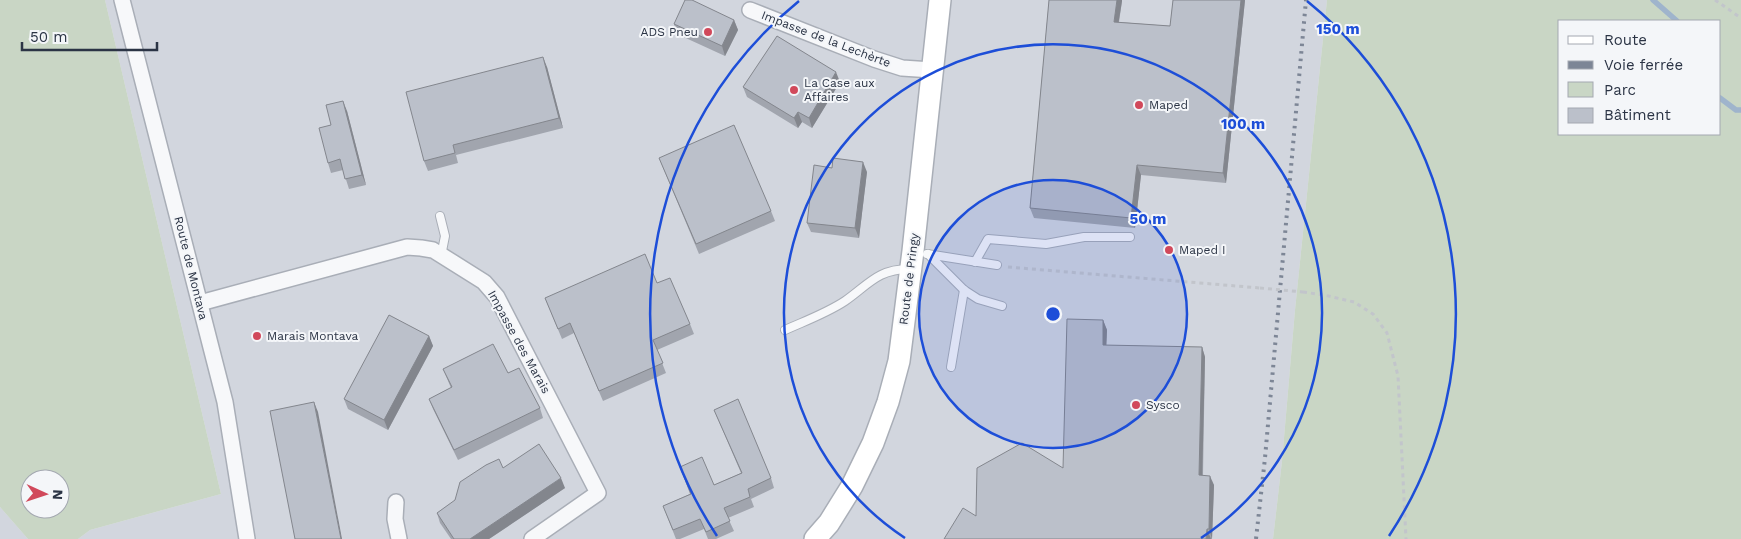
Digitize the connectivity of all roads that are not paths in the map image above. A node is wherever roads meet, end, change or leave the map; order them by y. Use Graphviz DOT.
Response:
graph roads {
  1 [pos="122,0"];
  2 [pos="940,0"];
  3 [pos="750,10"];
  4 [pos="932,70"];
  5 [pos="440,216"];
  6 [pos="1130,237"];
  7 [pos="441,256"];
  8 [pos="917,258"];
  9 [pos="975,262"];
  10 [pos="998,266"];
  11 [pos="964,290"];
  12 [pos="200,303"];
  13 [pos="1002,306"];
  14 [pos="786,330"];
  15 [pos="951,367"];
  16 [pos="396,502"];
  17 [pos="247,539"];
  18 [pos="399,539"];
  19 [pos="532,539"];
  20 [pos="815,539"];
  1 -- 12 [label="street, Route de Montava"];
  2 -- 4 [label="street, Route de Pringy"];
  3 -- 4 [label="street, Impasse de la Lechèrte"];
  4 -- 8 [label="street, Route de Pringy"];
  5 -- 7 [label="lane"];
  6 -- 9 [label="lane"];
  7 -- 12 [label="street, Impasse des Marais"];
  7 -- 19 [label="street, Impasse des Marais"];
  8 -- 9 [label="lane"];
  8 -- 11 [label="lane"];
  8 -- 14 [label="lane"];
  8 -- 20 [label="street, Route de Pringy"];
  9 -- 10 [label="lane"];
  11 -- 13 [label="lane"];
  11 -- 15 [label="lane"];
  12 -- 17 [label="street, Route de Montava"];
  16 -- 18 [label="street"];
}
